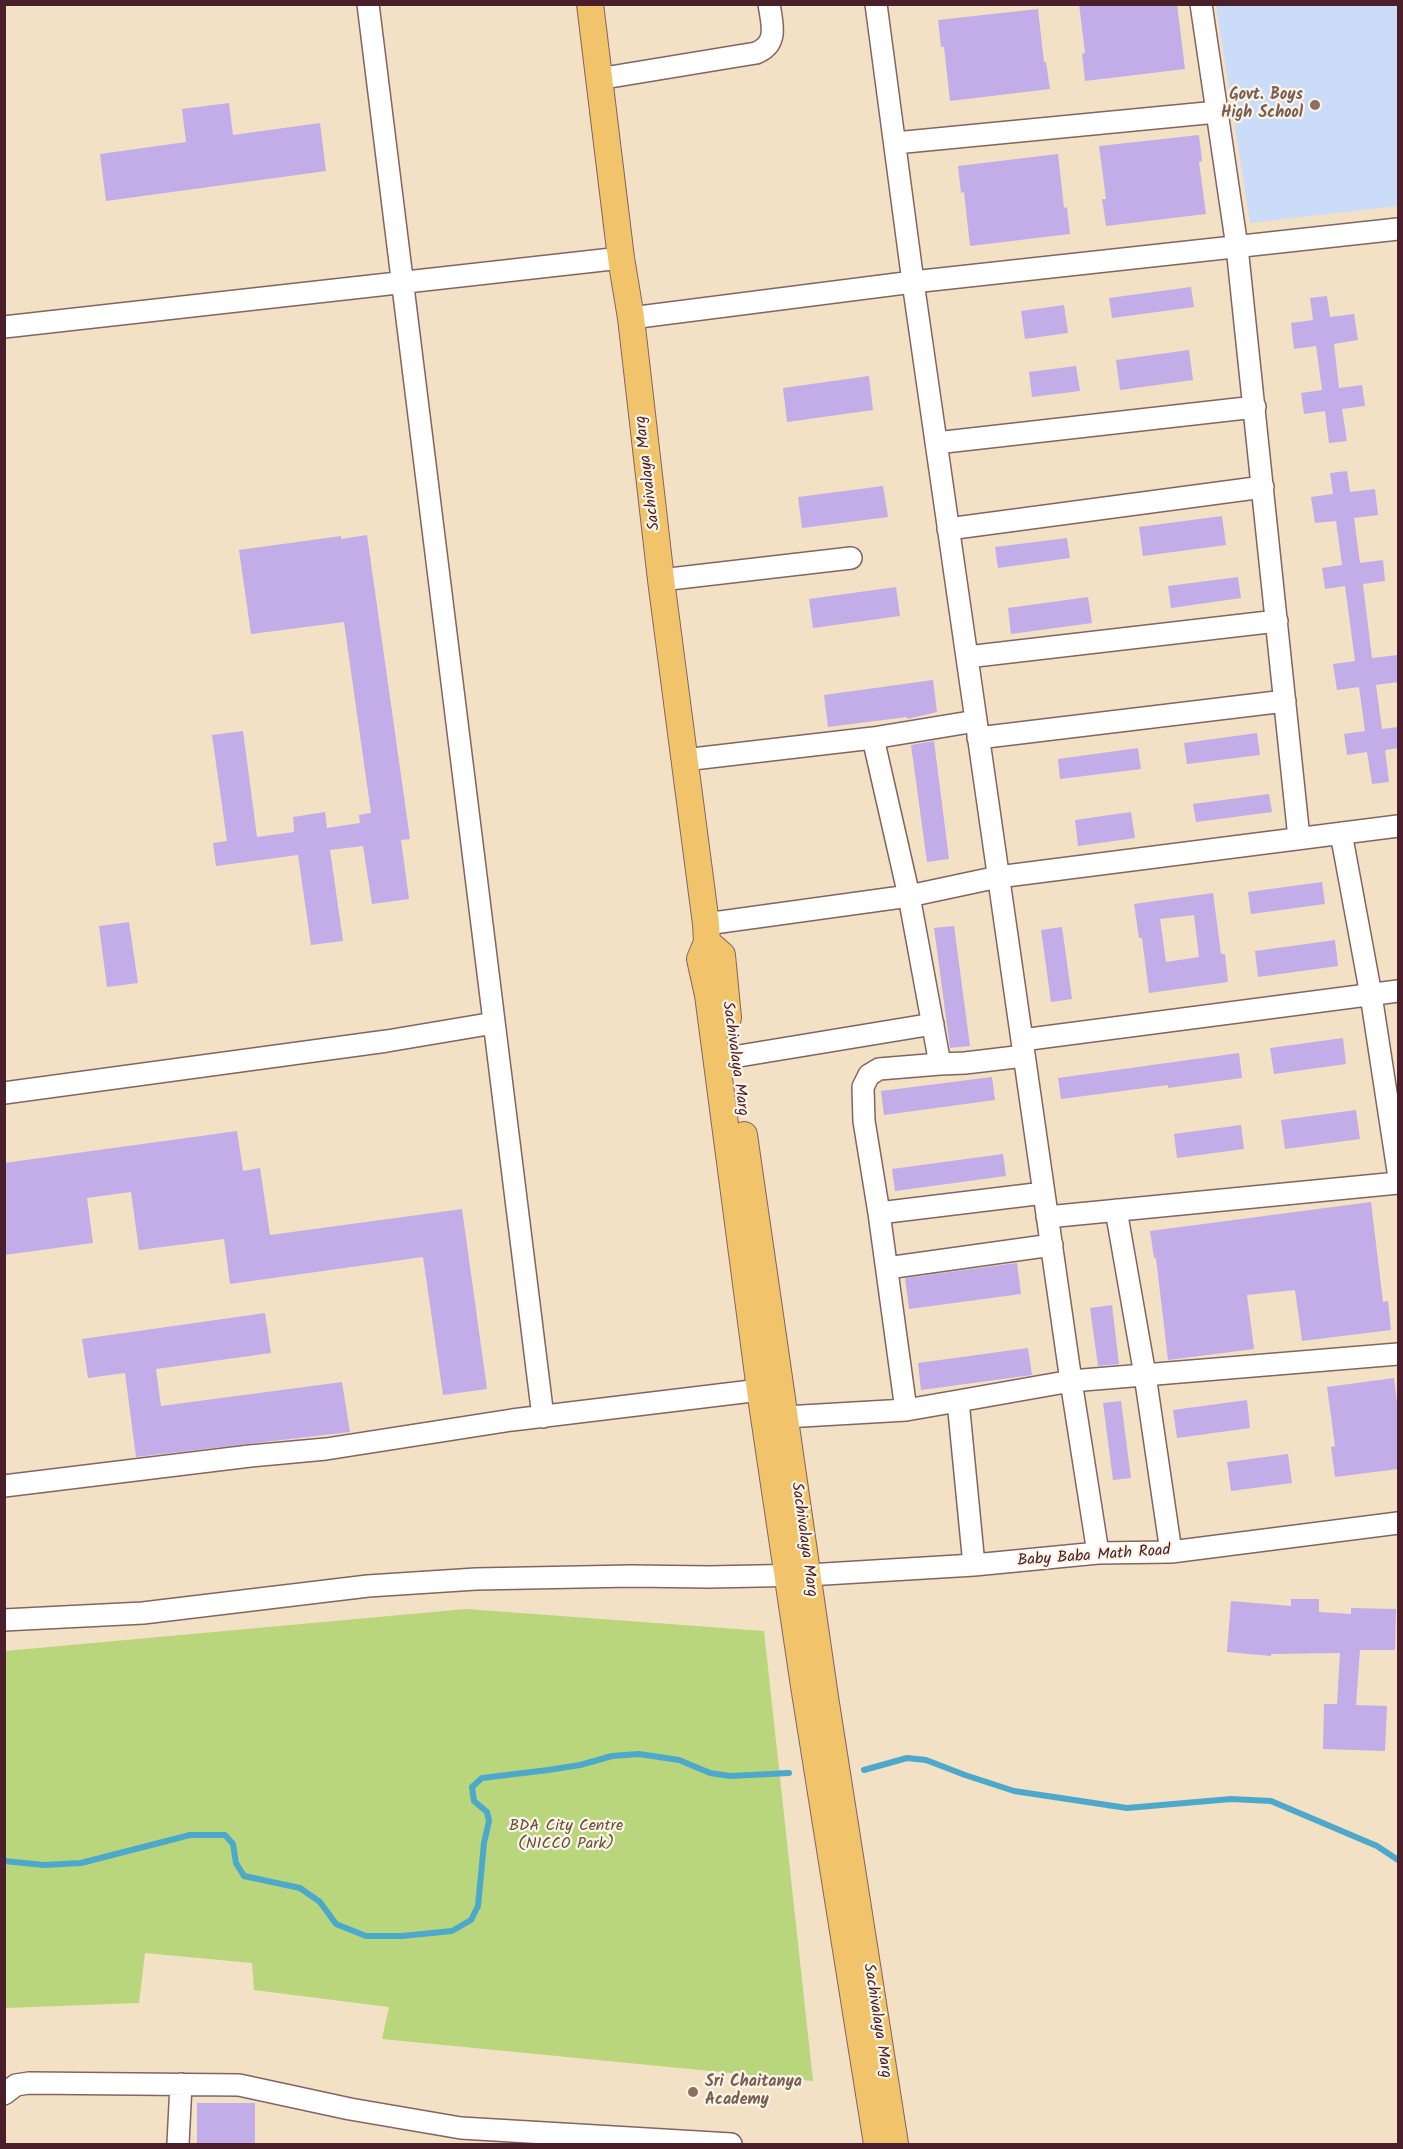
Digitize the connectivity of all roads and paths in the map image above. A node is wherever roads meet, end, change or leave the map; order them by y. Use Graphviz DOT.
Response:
graph roads {
  1 [pos="368,4"];
  2 [pos="590,4"];
  3 [pos="769,4"];
  4 [pos="876,4"];
  5 [pos="1201,4"];
  6 [pos="598,79"];
  7 [pos="1217,112"];
  8 [pos="895,143"];
  9 [pos="1398,229"];
  10 [pos="1237,247"];
  11 [pos="621,258"];
  12 [pos="402,282"];
  13 [pos="913,282"];
  14 [pos="632,318"];
  15 [pos="4,327"];
  16 [pos="1255,407"];
  17 [pos="936,443"];
  18 [pos="1263,487"];
  19 [pos="948,529"];
  20 [pos="851,558"];
  21 [pos="662,580"];
  22 [pos="1277,621"];
  23 [pos="967,657"];
  24 [pos="1285,701"];
  25 [pos="977,729"];
  26 [pos="873,738"];
  27 [pos="684,760"];
  28 [pos="1398,826"];
  29 [pos="1341,833"];
  30 [pos="1299,838"];
  31 [pos="998,876"];
  32 [pos="909,896"];
  33 [pos="706,933"];
  34 [pos="1398,991"];
  35 [pos="1371,995"];
  36 [pos="494,1023"];
  37 [pos="933,1024"];
  38 [pos="1023,1048"];
  39 [pos="733,1057"];
  40 [pos="940,1064"];
  41 [pos="4,1093"];
  42 [pos="1395,1131"];
  43 [pos="1398,1171"];
  44 [pos="1398,1183"];
  45 [pos="1044,1193"];
  46 [pos="1116,1210"];
  47 [pos="879,1213"];
  48 [pos="1047,1217"];
  49 [pos="1052,1245"];
  50 [pos="887,1268"];
  51 [pos="1398,1354"];
  52 [pos="1145,1375"];
  53 [pos="1071,1381"];
  54 [pos="760,1390"];
  55 [pos="958,1401"];
  56 [pos="906,1410"];
  57 [pos="543,1417"];
  58 [pos="785,1417"];
  59 [pos="4,1486"];
  60 [pos="1398,1523"];
  61 [pos="1171,1552"];
  62 [pos="1098,1553"];
  63 [pos="974,1565"];
  64 [pos="798,1575"];
  65 [pos="4,1620"];
  66 [pos="181,2084"];
  67 [pos="4,2094"];
  68 [pos="178,2145"];
  69 [pos="731,2145"];
  70 [pos="877,2145"];
  71 [pos="895,2145"];
  1 -- 12 [label="street"];
  2 -- 6 [label="main road, Sachivalaya Marg"];
  3 -- 6 [label="street"];
  4 -- 8 [label="street"];
  5 -- 7 [label="street"];
  6 -- 11 [label="main road, Sachivalaya Marg"];
  7 -- 8 [label="street"];
  7 -- 10 [label="street"];
  8 -- 13 [label="street"];
  9 -- 10 [label="street"];
  10 -- 13 [label="street"];
  10 -- 16 [label="street"];
  11 -- 12 [label="street"];
  11 -- 14 [label="main road, Sachivalaya Marg"];
  12 -- 15 [label="street"];
  12 -- 36 [label="street"];
  13 -- 14 [label="street"];
  13 -- 17 [label="street"];
  14 -- 21 [label="main road, Sachivalaya Marg"];
  16 -- 17 [label="street"];
  16 -- 18 [label="street"];
  17 -- 19 [label="street"];
  18 -- 19 [label="street"];
  18 -- 22 [label="street"];
  19 -- 23 [label="street"];
  20 -- 21 [label="street"];
  21 -- 27 [label="main road, Sachivalaya Marg"];
  22 -- 23 [label="street"];
  22 -- 24 [label="street"];
  23 -- 25 [label="street"];
  24 -- 25 [label="street"];
  24 -- 30 [label="street"];
  25 -- 26 [label="street"];
  25 -- 31 [label="street"];
  26 -- 27 [label="street"];
  26 -- 32 [label="street"];
  27 -- 33 [label="main road, Sachivalaya Marg"];
  28 -- 29 [label="street"];
  29 -- 30 [label="street"];
  29 -- 35 [label="street"];
  30 -- 31 [label="street"];
  31 -- 32 [label="street"];
  31 -- 38 [label="street"];
  32 -- 33 [label="street"];
  32 -- 37 [label="street"];
  33 -- 39 [label="main road, Sachivalaya Marg"];
  33 -- 54 [label="main road, Sachivalaya Marg"];
  34 -- 35 [label="street"];
  35 -- 38 [label="street"];
  35 -- 42 [label="street"];
  36 -- 41 [label="street"];
  36 -- 57 [label="street"];
  37 -- 39 [label="street"];
  37 -- 40 [label="street"];
  38 -- 40 [label="street"];
  38 -- 45 [label="street"];
  39 -- 58 [label="main road, Sachivalaya Marg"];
  40 -- 47 [label="street"];
  42 -- 43 [label="street"];
  44 -- 46 [label="street"];
  45 -- 47 [label="street"];
  45 -- 48 [label="street"];
  46 -- 48 [label="street"];
  46 -- 52 [label="street"];
  47 -- 50 [label="street"];
  48 -- 49 [label="street"];
  49 -- 50 [label="street"];
  49 -- 53 [label="street"];
  50 -- 56 [label="street"];
  51 -- 52 [label="street"];
  52 -- 53 [label="street"];
  52 -- 61 [label="street"];
  53 -- 55 [label="street"];
  53 -- 62 [label="street"];
  54 -- 57 [label="street"];
  54 -- 64 [label="main road, Sachivalaya Marg"];
  55 -- 56 [label="street"];
  55 -- 63 [label="street"];
  56 -- 58 [label="street"];
  57 -- 59 [label="street"];
  58 -- 64 [label="main road, Sachivalaya Marg"];
  60 -- 61 [label="street, Baby Baba Math Road"];
  61 -- 62 [label="street, Baby Baba Math Road"];
  62 -- 63 [label="street, Baby Baba Math Road"];
  63 -- 64 [label="street, Baby Baba Math Road"];
  64 -- 65 [label="street, Baby Baba Math Road"];
  64 -- 70 [label="main road, Sachivalaya Marg"];
  64 -- 71 [label="main road, Sachivalaya Marg"];
  66 -- 67 [label="street"];
  66 -- 68 [label="street"];
  66 -- 69 [label="street"];
}
